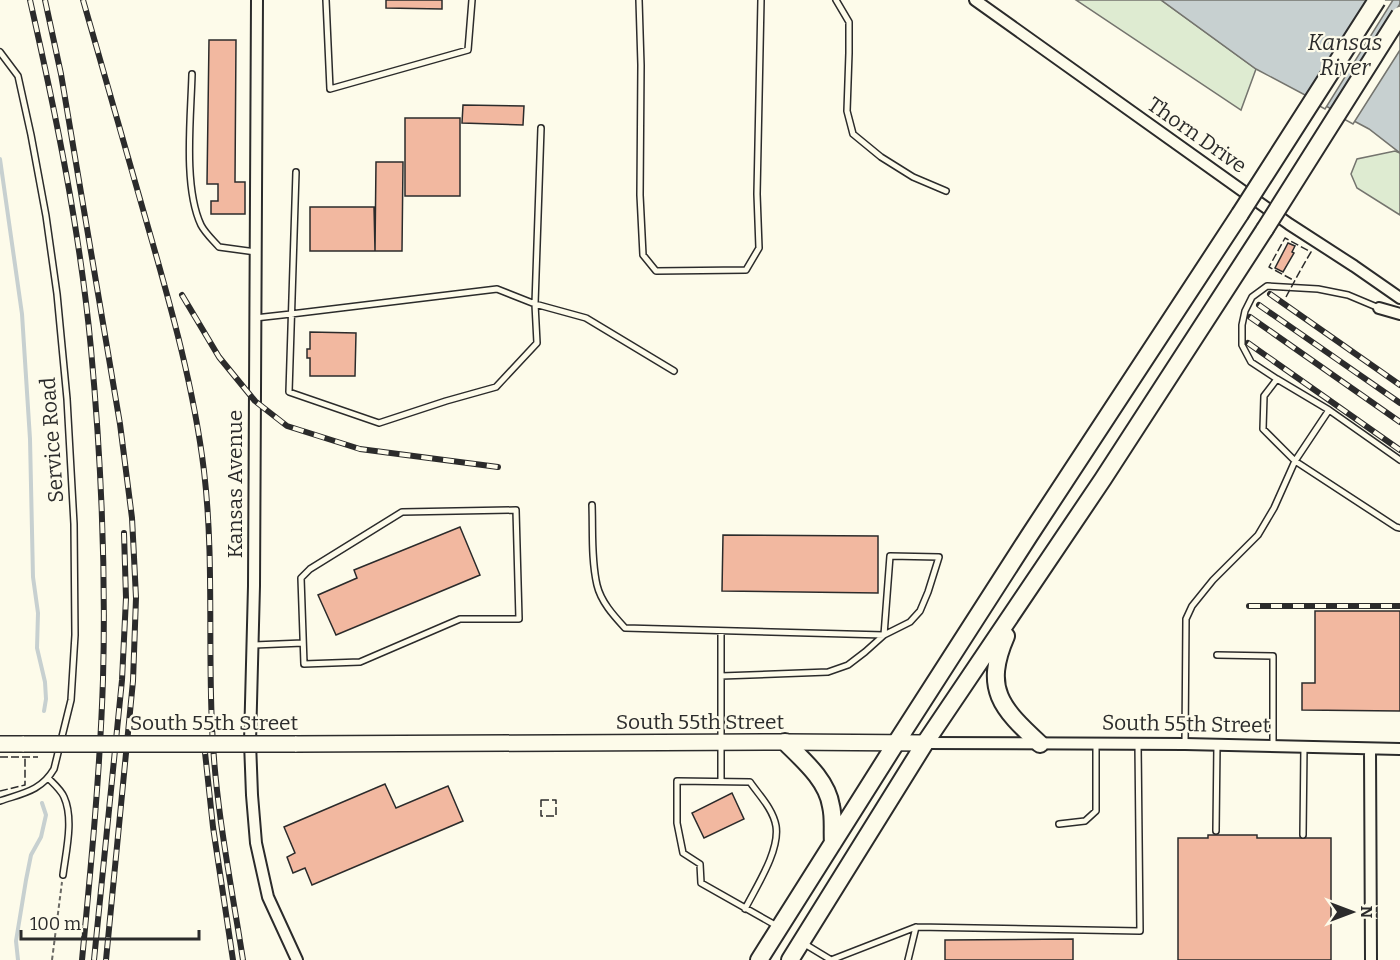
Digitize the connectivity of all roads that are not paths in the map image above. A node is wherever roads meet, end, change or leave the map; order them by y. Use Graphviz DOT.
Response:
graph roads {
  1 [pos="257,0"];
  2 [pos="326,0"];
  3 [pos="472,0"];
  4 [pos="639,0"];
  5 [pos="761,0"];
  6 [pos="836,0"];
  7 [pos="975,0"];
  8 [pos="1377,0"];
  9 [pos="1400,15"];
  10 [pos="0,52"];
  11 [pos="192,74"];
  12 [pos="541,128"];
  13 [pos="296,172"];
  14 [pos="946,191"];
  15 [pos="256,252"];
  16 [pos="1400,297"];
  17 [pos="535,304"];
  18 [pos="1379,308"];
  19 [pos="291,314"];
  20 [pos="1400,314"];
  21 [pos="255,318"];
  22 [pos="674,371"];
  23 [pos="1277,379"];
  24 [pos="1329,410"];
  25 [pos="1400,459"];
  26 [pos="1295,461"];
  27 [pos="592,505"];
  28 [pos="1400,528"];
  29 [pos="1020,601"];
  30 [pos="721,631"];
  31 [pos="884,635"];
  32 [pos="303,643"];
  33 [pos="253,645"];
  34 [pos="1217,655"];
  35 [pos="721,676"];
  36 [pos="785,742"];
  37 [pos="721,743"];
  38 [pos="896,743"];
  39 [pos="925,743"];
  40 [pos="0,744"];
  41 [pos="1040,744"];
  42 [pos="1096,744"];
  43 [pos="1137,744"];
  44 [pos="1185,744"];
  45 [pos="1217,745"];
  46 [pos="1273,746"];
  47 [pos="1304,747"];
  48 [pos="1370,749"];
  49 [pos="1400,749"];
  50 [pos="48,778"];
  51 [pos="721,781"];
  52 [pos="0,801"];
  53 [pos="1059,824"];
  54 [pos="1216,831"];
  55 [pos="1303,835"];
  56 [pos="833,843"];
  57 [pos="63,875"];
  58 [pos="745,909"];
  59 [pos="778,927"];
  60 [pos="916,927"];
  61 [pos="802,942"];
  62 [pos="292,948"];
  63 [pos="297,960"];
  64 [pos="307,960"];
  65 [pos="759,960"];
  66 [pos="790,960"];
  67 [pos="908,960"];
  68 [pos="1371,960"];
  1 -- 15 [label="street, Kansas Avenue"];
  2 -- 3 [label="lane"];
  4 -- 5 [label="lane"];
  6 -- 14 [label="lane"];
  7 -- 16 [label="street, Thorn Drive"];
  8 -- 38 [label="main road, bridge"];
  9 -- 29 [label="main road, bridge"];
  10 -- 50 [label="lane, Service Road"];
  11 -- 15 [label="lane"];
  12 -- 17 [label="lane"];
  13 -- 19 [label="lane"];
  15 -- 21 [label="street, Kansas Avenue"];
  17 -- 19 [label="lane"];
  17 -- 19 [label="lane"];
  17 -- 22 [label="lane"];
  18 -- 20 [label="street"];
  18 -- 23 [label="lane"];
  19 -- 21 [label="lane"];
  21 -- 33 [label="street, Kansas Avenue"];
  23 -- 24 [label="lane"];
  23 -- 26 [label="lane"];
  24 -- 25 [label="lane"];
  24 -- 26 [label="lane"];
  26 -- 28 [label="lane"];
  26 -- 44 [label="lane"];
  27 -- 30 [label="lane"];
  29 -- 39 [label="main road"];
  29 -- 41 [label="main road"];
  30 -- 31 [label="lane"];
  30 -- 35 [label="lane"];
  31 -- 31 [label="lane"];
  31 -- 35 [label="lane"];
  32 -- 32 [label="lane"];
  32 -- 33 [label="lane"];
  33 -- 62 [label="street, Kansas Avenue"];
  34 -- 46 [label="lane"];
  35 -- 37 [label="lane"];
  36 -- 37 [label="main road, South 55th Street"];
  36 -- 38 [label="main road, South 55th Street"];
  36 -- 56 [label="main road"];
  37 -- 40 [label="main road, South 55th Street, bridge"];
  37 -- 51 [label="lane"];
  38 -- 39 [label="main road, South 55th Street"];
  38 -- 56 [label="main road"];
  39 -- 41 [label="street, South 55th Street"];
  39 -- 61 [label="main road"];
  41 -- 42 [label="street, South 55th Street"];
  42 -- 43 [label="street, South 55th Street"];
  42 -- 53 [label="lane"];
  43 -- 44 [label="street, South 55th Street"];
  43 -- 60 [label="lane"];
  44 -- 45 [label="street, South 55th Street"];
  45 -- 46 [label="street, South 55th Street"];
  45 -- 54 [label="lane"];
  46 -- 47 [label="street, South 55th Street"];
  47 -- 48 [label="street, South 55th Street"];
  47 -- 55 [label="lane"];
  48 -- 49 [label="street, South 55th Street"];
  48 -- 68 [label="street"];
  50 -- 52 [label="lane"];
  50 -- 57 [label="lane"];
  51 -- 58 [label="lane"];
  51 -- 58 [label="lane"];
  56 -- 59 [label="main road"];
  58 -- 59 [label="lane"];
  59 -- 65 [label="main road"];
  60 -- 61 [label="lane"];
  60 -- 67 [label="lane"];
  61 -- 66 [label="main road"];
  62 -- 63 [label="street, Kansas Avenue"];
  62 -- 64 [label="street"];
}
